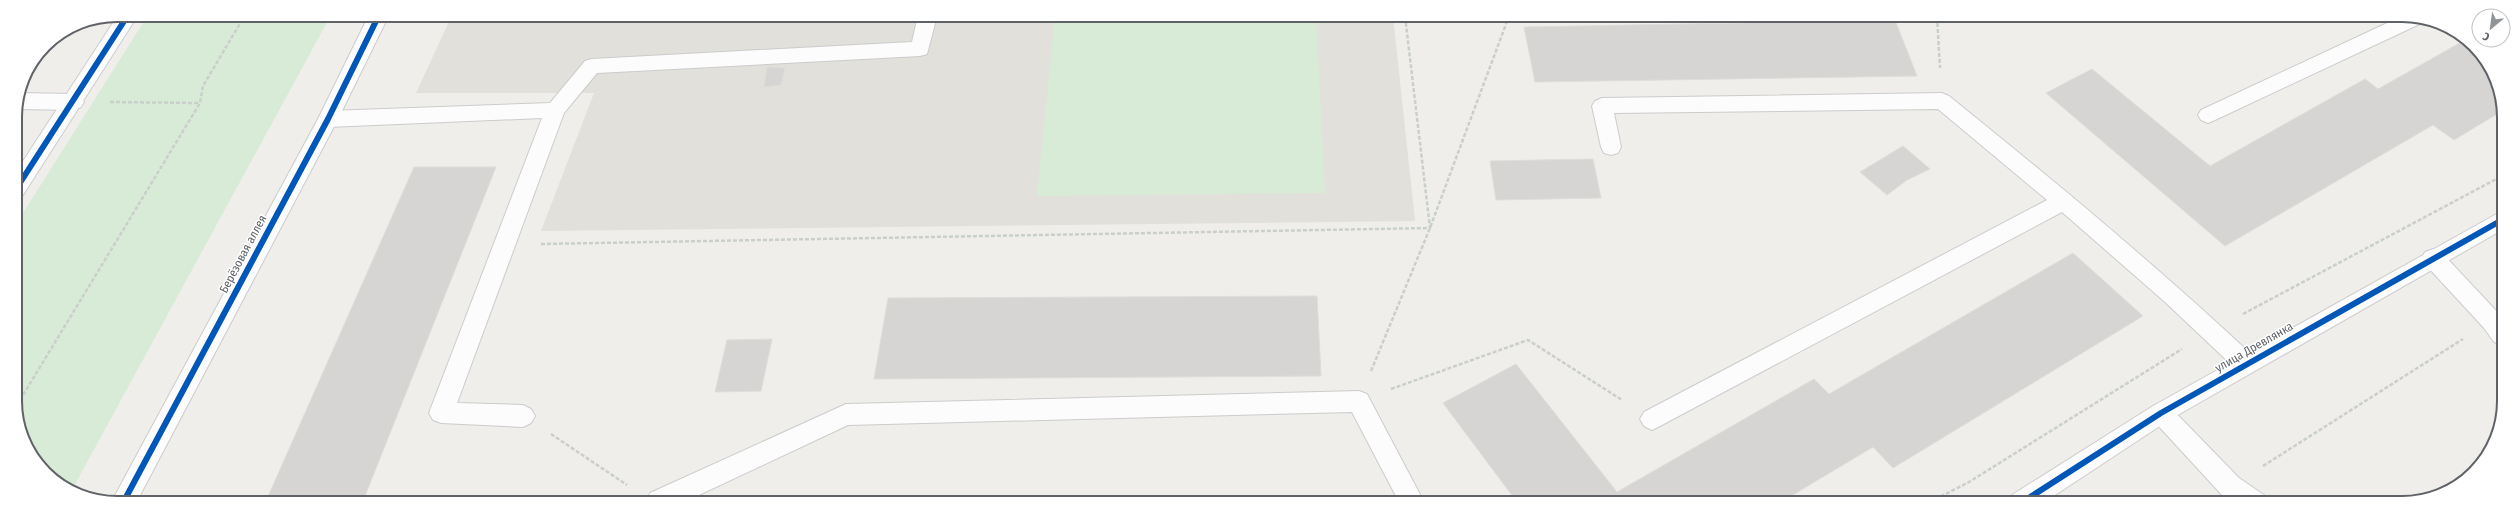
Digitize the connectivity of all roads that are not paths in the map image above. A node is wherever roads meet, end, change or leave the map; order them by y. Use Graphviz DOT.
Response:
graph roads {
  1 [pos="124,22"];
  2 [pos="376,22"];
  3 [pos="926,22"];
  4 [pos="2406,22"];
  5 [pos="24,100"];
  6 [pos="74,102"];
  7 [pos="555,110"];
  8 [pos="2208,115"];
  9 [pos="328,119"];
  10 [pos="1611,147"];
  11 [pos="22,180"];
  12 [pos="2064,201"];
  13 [pos="2497,223"];
  14 [pos="2433,258"];
  15 [pos="2497,328"];
  16 [pos="2246,364"];
  17 [pos="2161,413"];
  18 [pos="524,416"];
  19 [pos="1652,419"];
  20 [pos="127,496"];
  21 [pos="672,496"];
  22 [pos="1409,496"];
  23 [pos="2030,496"];
  24 [pos="2245,496"];
  1 -- 6 [label="street"];
  2 -- 9 [label="street, Берёзовая аллея"];
  3 -- 7 [label="street"];
  4 -- 8 [label="street"];
  5 -- 6 [label="street"];
  6 -- 11 [label="street"];
  7 -- 9 [label="street"];
  7 -- 18 [label="street"];
  9 -- 20 [label="street, Берёзовая аллея"];
  10 -- 12 [label="street"];
  12 -- 16 [label="street"];
  12 -- 19 [label="street"];
  13 -- 14 [label="street, улица Древлянка"];
  14 -- 15 [label="street"];
  14 -- 16 [label="street, улица Древлянка"];
  16 -- 17 [label="street, улица Древлянка"];
  17 -- 23 [label="street, улица Древлянка"];
  17 -- 24 [label="street"];
  21 -- 22 [label="street"];
}
